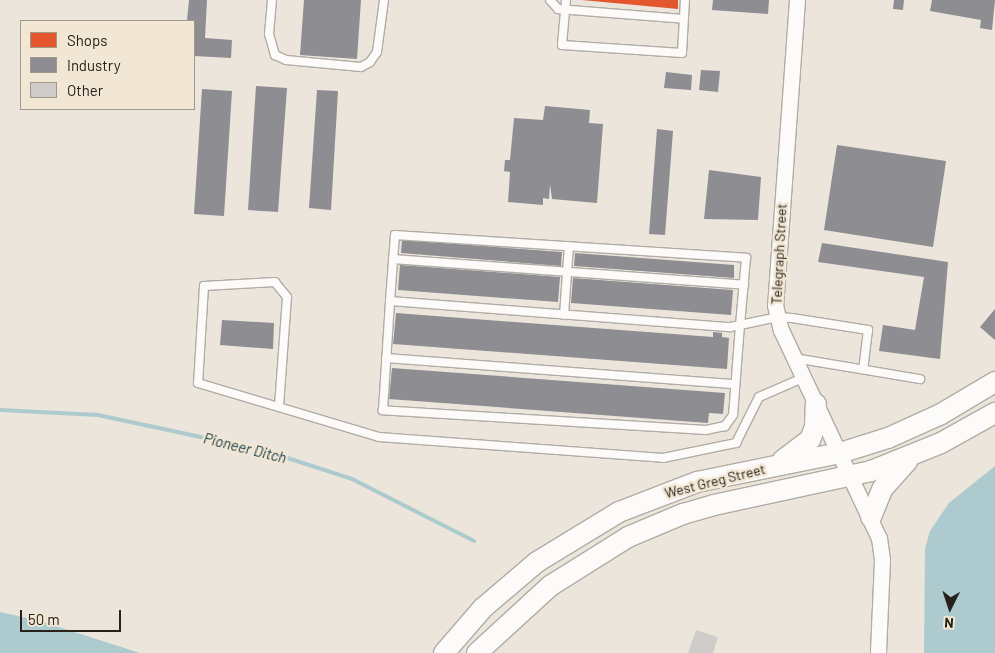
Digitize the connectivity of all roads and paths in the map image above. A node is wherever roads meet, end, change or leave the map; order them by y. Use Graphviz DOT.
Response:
graph roads {
  1 [pos="272,0"];
  2 [pos="384,0"];
  3 [pos="550,0"];
  4 [pos="566,0"];
  5 [pos="686,0"];
  6 [pos="797,0"];
  7 [pos="565,10"];
  8 [pos="684,19"];
  9 [pos="570,246"];
  10 [pos="393,259"];
  11 [pos="568,272"];
  12 [pos="744,285"];
  13 [pos="390,301"];
  14 [pos="564,315"];
  15 [pos="777,317"];
  16 [pos="740,325"];
  17 [pos="386,358"];
  18 [pos="794,358"];
  19 [pos="862,369"];
  20 [pos="803,378"];
  21 [pos="920,378"];
  22 [pos="995,382"];
  23 [pos="735,384"];
  24 [pos="816,404"];
  25 [pos="279,406"];
  26 [pos="995,413"];
  27 [pos="840,453"];
  28 [pos="912,456"];
  29 [pos="772,466"];
  30 [pos="851,476"];
  31 [pos="871,517"];
  32 [pos="444,653"];
  33 [pos="477,653"];
  34 [pos="878,653"];
  1 -- 2 [label="lane"];
  3 -- 7 [label="lane"];
  4 -- 7 [label="lane"];
  5 -- 8 [label="lane"];
  6 -- 15 [label="street, Telegraph Street"];
  7 -- 8 [label="lane"];
  7 -- 8 [label="lane"];
  9 -- 10 [label="lane"];
  9 -- 11 [label="lane"];
  9 -- 12 [label="lane"];
  10 -- 11 [label="lane"];
  10 -- 13 [label="lane"];
  11 -- 12 [label="lane"];
  11 -- 14 [label="lane"];
  12 -- 16 [label="lane"];
  13 -- 14 [label="lane"];
  13 -- 17 [label="lane"];
  14 -- 16 [label="lane"];
  15 -- 16 [label="lane"];
  15 -- 18 [label="street, Telegraph Street"];
  15 -- 19 [label="lane"];
  16 -- 23 [label="lane"];
  17 -- 23 [label="lane"];
  17 -- 23 [label="lane"];
  18 -- 19 [label="lane"];
  18 -- 20 [label="street, Telegraph Street"];
  19 -- 21 [label="lane"];
  20 -- 24 [label="street, Telegraph Street"];
  20 -- 25 [label="lane"];
  22 -- 27 [label="main road, West Greg Street"];
  24 -- 27 [label="street, Telegraph Street"];
  24 -- 29 [label="main road"];
  25 -- 25 [label="lane"];
  26 -- 28 [label="main road, West Greg Street"];
  27 -- 29 [label="main road, West Greg Street"];
  27 -- 30 [label="street, Telegraph Street"];
  28 -- 30 [label="main road, West Greg Street"];
  28 -- 31 [label="main road"];
  29 -- 32 [label="main road, West Greg Street"];
  30 -- 31 [label="street, Telegraph Street"];
  30 -- 33 [label="main road, West Greg Street"];
  31 -- 34 [label="street, Telegraph Street"];
}
